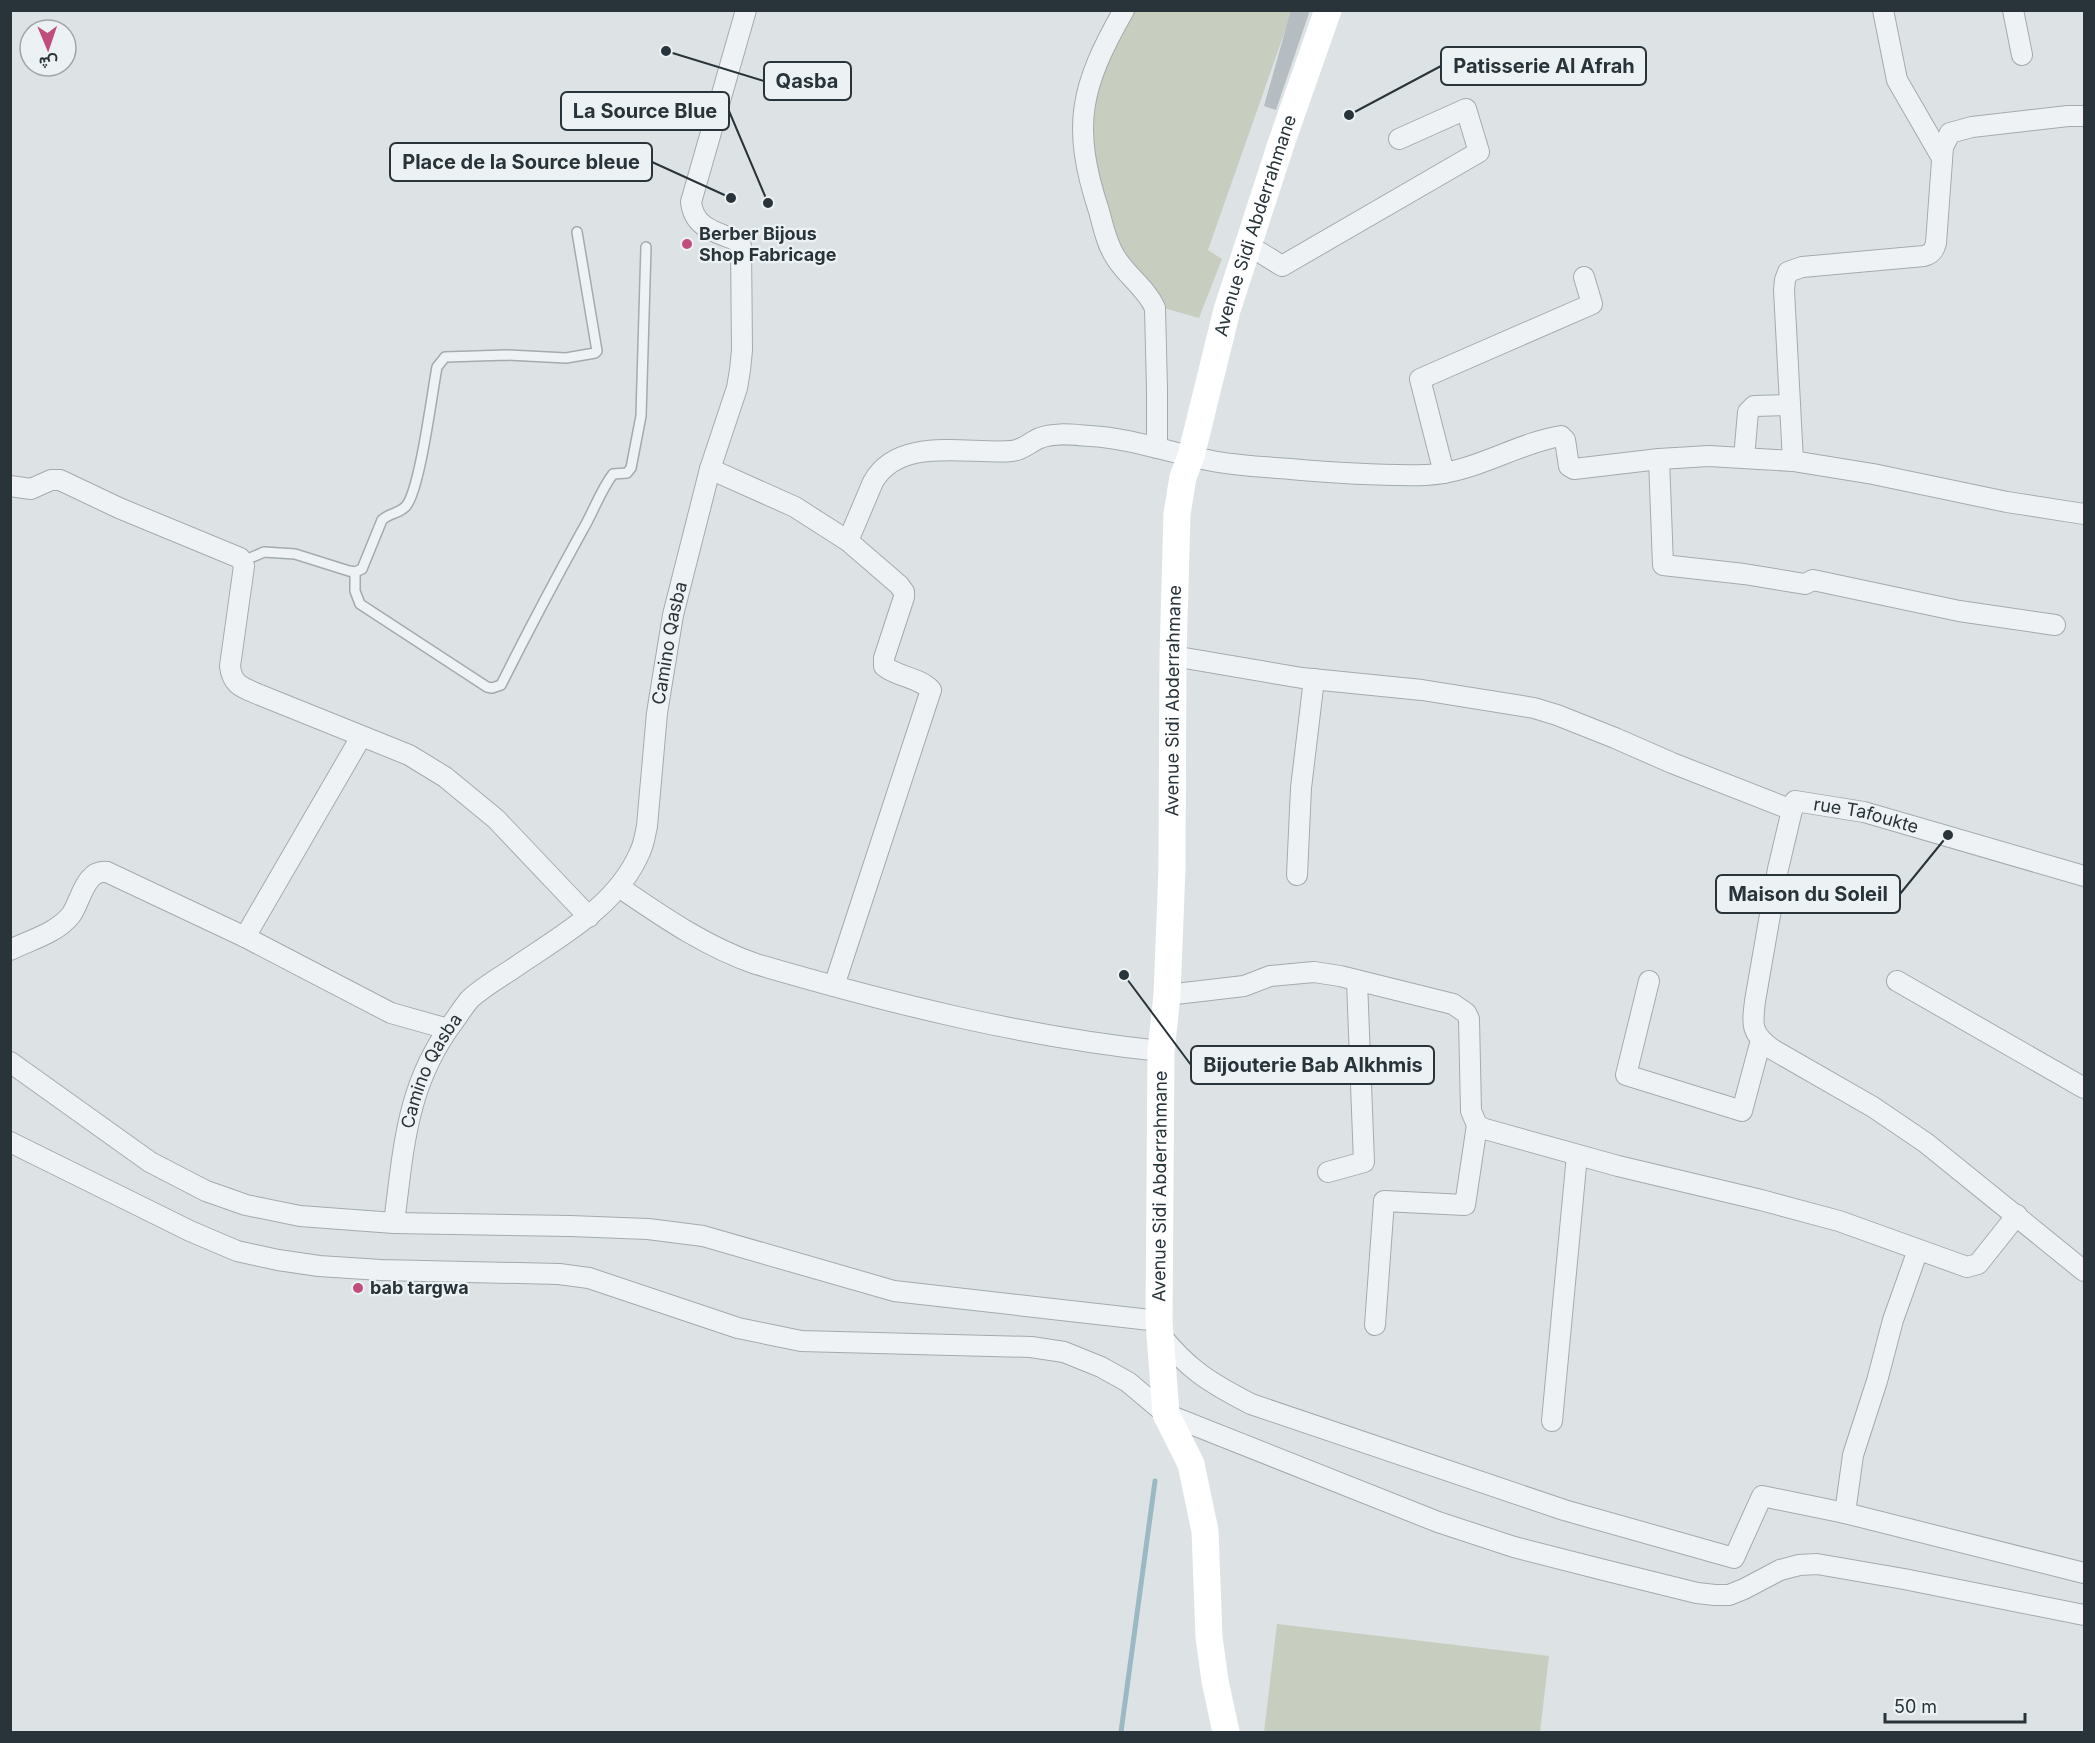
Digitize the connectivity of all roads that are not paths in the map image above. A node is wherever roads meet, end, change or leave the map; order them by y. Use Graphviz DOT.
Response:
graph roads {
  1 [pos="746,10"];
  2 [pos="1124,10"];
  3 [pos="1328,10"];
  4 [pos="1883,10"];
  5 [pos="2013,10"];
  6 [pos="2022,55"];
  7 [pos="2085,116"];
  8 [pos="1399,139"];
  9 [pos="1942,158"];
  10 [pos="577,232"];
  11 [pos="1248,245"];
  12 [pos="646,247"];
  13 [pos="1584,277"];
  14 [pos="1790,405"];
  15 [pos="1157,448"];
  16 [pos="1191,456"];
  17 [pos="1744,458"];
  18 [pos="1659,459"];
  19 [pos="1793,461"];
  20 [pos="710,469"];
  21 [pos="1443,473"];
  22 [pos="10,486"];
  23 [pos="2085,514"];
  24 [pos="848,541"];
  25 [pos="243,561"];
  26 [pos="355,572"];
  27 [pos="2055,624"];
  28 [pos="1173,656"];
  29 [pos="1314,679"];
  30 [pos="361,737"];
  31 [pos="1792,810"];
  32 [pos="1297,874"];
  33 [pos="2085,876"];
  34 [pos="619,887"];
  35 [pos="589,917"];
  36 [pos="245,937"];
  37 [pos="10,950"];
  38 [pos="1357,981"];
  39 [pos="1648,981"];
  40 [pos="1897,981"];
  41 [pos="834,986"];
  42 [pos="1167,995"];
  43 [pos="448,1029"];
  44 [pos="1761,1041"];
  45 [pos="1161,1051"];
  46 [pos="10,1062"];
  47 [pos="2085,1088"];
  48 [pos="1477,1125"];
  49 [pos="10,1142"];
  50 [pos="1577,1155"];
  51 [pos="1328,1172"];
  52 [pos="2017,1215"];
  53 [pos="394,1223"];
  54 [pos="1918,1250"];
  55 [pos="2085,1271"];
  56 [pos="1375,1325"];
  57 [pos="1159,1326"];
  58 [pos="1166,1414"];
  59 [pos="1552,1420"];
  60 [pos="1845,1513"];
  61 [pos="2085,1573"];
  62 [pos="2085,1615"];
  63 [pos="1226,1732"];
  1 -- 20 [label="street, Camino Qasba"];
  2 -- 15 [label="street"];
  3 -- 11 [label="street, Avenue Sidi Abderrahmane"];
  4 -- 9 [label="street"];
  5 -- 6 [label="street"];
  7 -- 9 [label="street"];
  8 -- 11 [label="street"];
  9 -- 14 [label="street"];
  10 -- 26 [label="lane"];
  11 -- 16 [label="street, Avenue Sidi Abderrahmane"];
  12 -- 26 [label="lane"];
  13 -- 21 [label="street"];
  14 -- 17 [label="street"];
  14 -- 19 [label="street"];
  15 -- 16 [label="street"];
  15 -- 24 [label="street"];
  16 -- 21 [label="street"];
  16 -- 28 [label="street, Avenue Sidi Abderrahmane"];
  17 -- 18 [label="street"];
  17 -- 19 [label="street"];
  18 -- 21 [label="street"];
  18 -- 27 [label="street"];
  19 -- 23 [label="street"];
  20 -- 24 [label="street"];
  20 -- 34 [label="street, Camino Qasba"];
  22 -- 25 [label="street"];
  24 -- 41 [label="street"];
  25 -- 26 [label="lane"];
  25 -- 30 [label="street"];
  28 -- 29 [label="street"];
  28 -- 42 [label="street, Avenue Sidi Abderrahmane"];
  29 -- 31 [label="street"];
  29 -- 32 [label="street"];
  30 -- 35 [label="street"];
  30 -- 36 [label="street"];
  31 -- 33 [label="street, rue Tafoukte"];
  31 -- 44 [label="street"];
  34 -- 35 [label="street, Camino Qasba"];
  34 -- 41 [label="street"];
  35 -- 43 [label="street, Camino Qasba"];
  36 -- 37 [label="street"];
  36 -- 43 [label="street"];
  38 -- 42 [label="street"];
  38 -- 48 [label="street"];
  38 -- 51 [label="street"];
  39 -- 44 [label="street"];
  40 -- 47 [label="street"];
  41 -- 45 [label="street"];
  42 -- 45 [label="street, Avenue Sidi Abderrahmane"];
  43 -- 53 [label="street, Camino Qasba"];
  44 -- 52 [label="street"];
  45 -- 57 [label="street, Avenue Sidi Abderrahmane"];
  46 -- 53 [label="street"];
  48 -- 50 [label="street"];
  48 -- 56 [label="street"];
  49 -- 58 [label="street"];
  50 -- 54 [label="street"];
  50 -- 59 [label="street"];
  52 -- 54 [label="street"];
  52 -- 55 [label="street"];
  53 -- 57 [label="street"];
  54 -- 60 [label="street"];
  57 -- 58 [label="street, Avenue Sidi Abderrahmane"];
  57 -- 60 [label="street"];
  58 -- 62 [label="street"];
  58 -- 63 [label="street"];
  60 -- 61 [label="street"];
}
